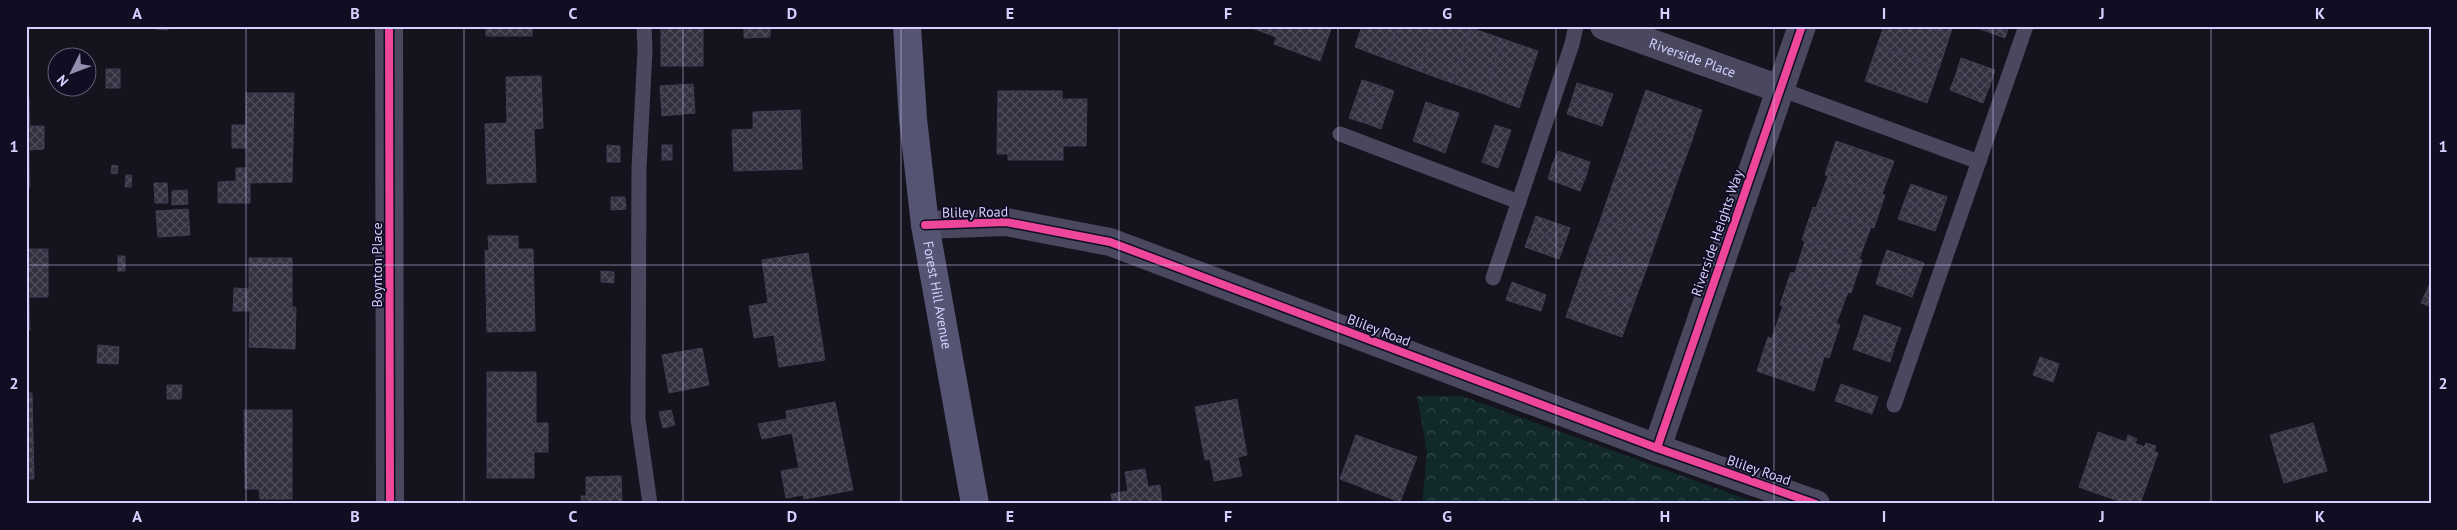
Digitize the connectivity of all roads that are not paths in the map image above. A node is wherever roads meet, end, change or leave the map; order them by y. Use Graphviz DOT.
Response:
graph roads {
  1 [pos="389,26"];
  2 [pos="644,26"];
  3 [pos="907,26"];
  4 [pos="1576,26"];
  5 [pos="1604,26"];
  6 [pos="1802,26"];
  7 [pos="2026,26"];
  8 [pos="1780,89"];
  9 [pos="1340,134"];
  10 [pos="1979,162"];
  11 [pos="1519,202"];
  12 [pos="925,225"];
  13 [pos="1493,278"];
  14 [pos="1894,405"];
  15 [pos="1657,448"];
  16 [pos="390,504"];
  17 [pos="650,504"];
  18 [pos="975,504"];
  19 [pos="1816,504"];
  1 -- 16 [label="street, Boynton Place"];
  2 -- 17 [label="lane"];
  3 -- 12 [label="main road, Forest Hill Avenue"];
  4 -- 11 [label="lane"];
  5 -- 8 [label="street, Riverside Place"];
  6 -- 8 [label="street, Riverside Heights Way"];
  7 -- 10 [label="lane"];
  8 -- 10 [label="lane"];
  8 -- 15 [label="street, Riverside Heights Way"];
  9 -- 11 [label="lane"];
  10 -- 14 [label="lane"];
  11 -- 13 [label="lane"];
  12 -- 15 [label="street, Bliley Road"];
  12 -- 18 [label="main road, Forest Hill Avenue"];
  15 -- 19 [label="street, Bliley Road"];
}
